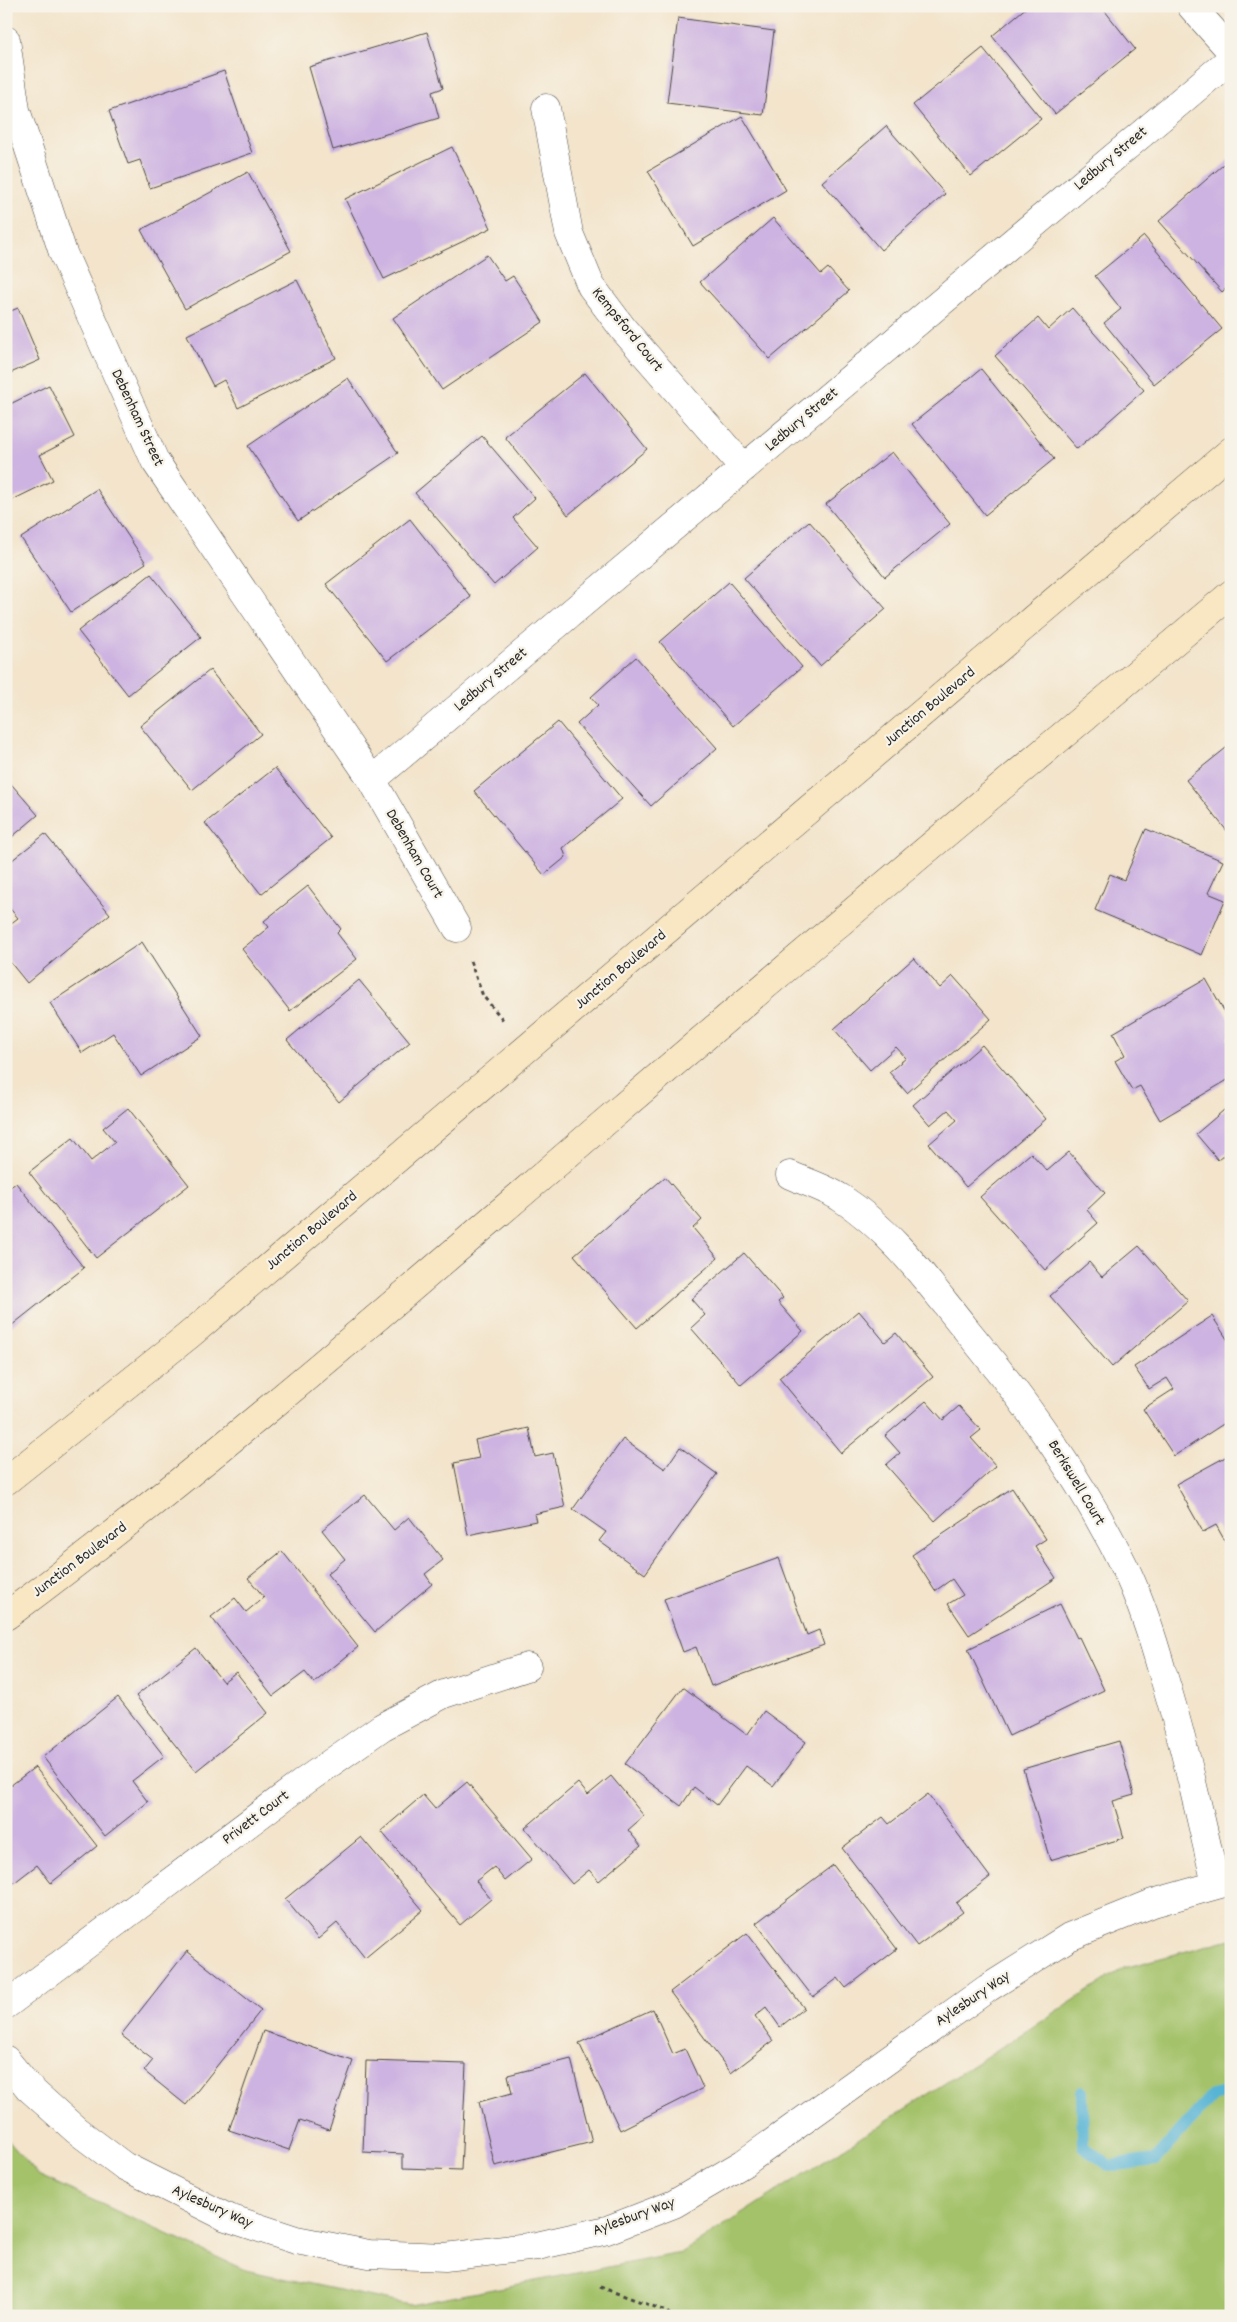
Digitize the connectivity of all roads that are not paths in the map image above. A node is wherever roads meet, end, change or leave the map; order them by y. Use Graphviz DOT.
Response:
graph roads {
  1 [pos="1191,6"];
  2 [pos="6,40"];
  3 [pos="1231,51"];
  4 [pos="1231,59"];
  5 [pos="546,108"];
  6 [pos="1231,451"];
  7 [pos="744,468"];
  8 [pos="1231,594"];
  9 [pos="372,780"];
  10 [pos="457,928"];
  11 [pos="790,1175"];
  12 [pos="6,1482"];
  13 [pos="6,1616"];
  14 [pos="527,1667"];
  15 [pos="1223,1882"];
  16 [pos="6,2005"];
  17 [pos="6,2060"];
  1 -- 3 [label="street"];
  2 -- 9 [label="street, Debenham Street"];
  4 -- 7 [label="street, Ledbury Street"];
  5 -- 7 [label="street, Kempsford Court"];
  6 -- 12 [label="main road, Junction Boulevard"];
  7 -- 9 [label="street, Ledbury Street"];
  8 -- 13 [label="main road, Junction Boulevard"];
  9 -- 10 [label="street, Debenham Court"];
  11 -- 15 [label="street, Berkswell Court"];
  14 -- 16 [label="street, Privett Court"];
  15 -- 17 [label="street, Aylesbury Way"];
}
